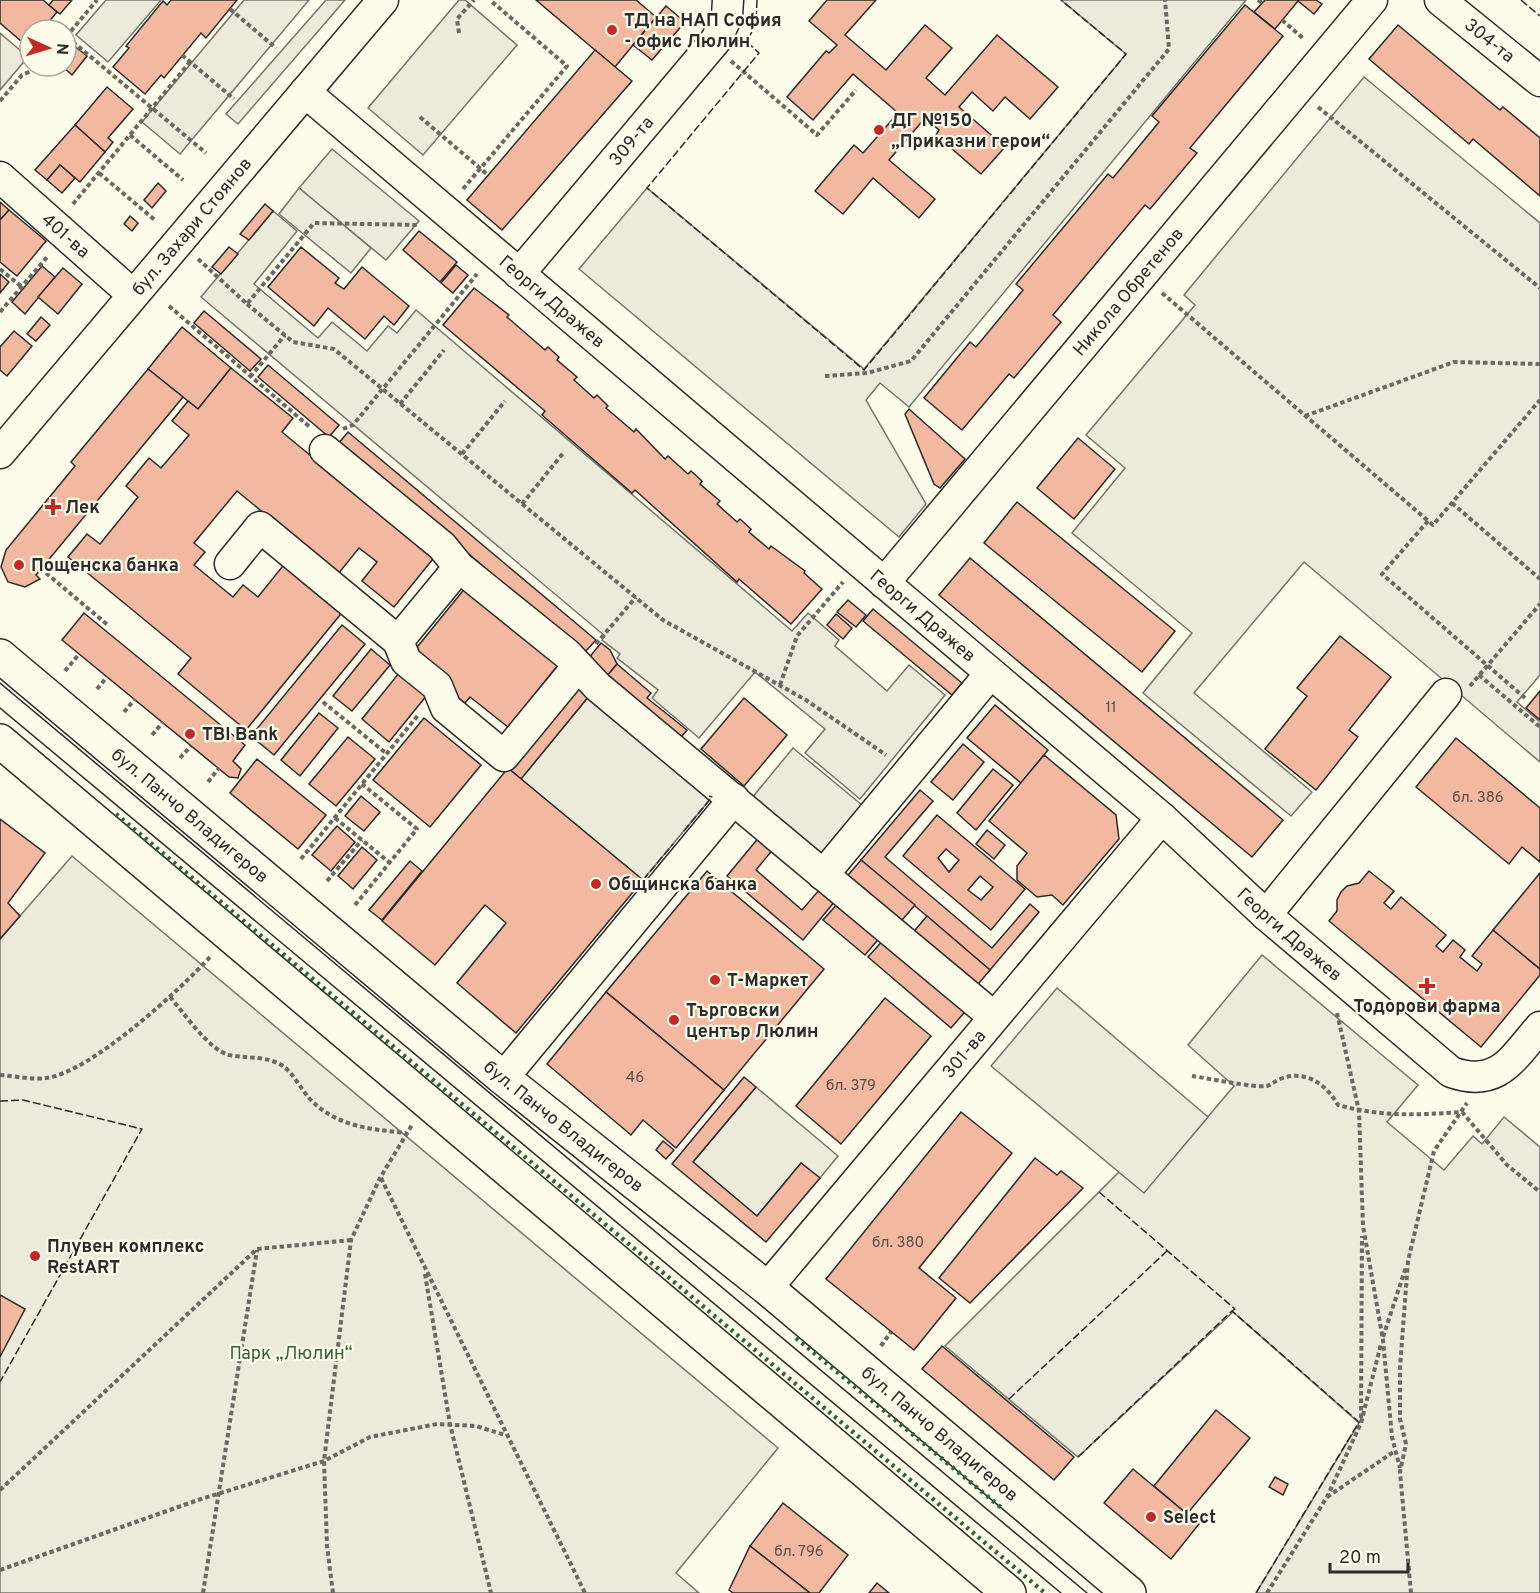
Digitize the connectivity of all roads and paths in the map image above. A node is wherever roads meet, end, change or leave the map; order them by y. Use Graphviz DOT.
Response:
graph roads {
  1 [pos="97,0"];
  2 [pos="382,0"];
  3 [pos="474,0"];
  4 [pos="490,0"];
  5 [pos="728,0"];
  6 [pos="1165,0"];
  7 [pos="1372,0"];
  8 [pos="1440,0"];
  9 [pos="230,9"];
  10 [pos="78,23"];
  11 [pos="459,33"];
  12 [pos="712,45"];
  13 [pos="78,46"];
  14 [pos="276,48"];
  15 [pos="183,55"];
  16 [pos="190,62"];
  17 [pos="19,78"];
  18 [pos="1540,81"];
  19 [pos="856,90"];
  20 [pos="1296,90"];
  21 [pos="304,92"];
  22 [pos="234,99"];
  23 [pos="0,101"];
  24 [pos="153,108"];
  25 [pos="420,117"];
  26 [pos="130,135"];
  27 [pos="206,153"];
  28 [pos="480,169"];
  29 [pos="99,173"];
  30 [pos="488,175"];
  31 [pos="0,177"];
  32 [pos="183,180"];
  33 [pos="454,218"];
  34 [pos="156,221"];
  35 [pos="60,230"];
  36 [pos="494,253"];
  37 [pos="202,263"];
  38 [pos="0,269"];
  39 [pos="519,274"];
  40 [pos="1141,276"];
  41 [pos="22,287"];
  42 [pos="1540,288"];
  43 [pos="132,294"];
  44 [pos="247,304"];
  45 [pos="169,306"];
  46 [pos="0,312"];
  47 [pos="285,335"];
  48 [pos="444,350"];
  49 [pos="1540,364"];
  50 [pos="825,376"];
  51 [pos="250,377"];
  52 [pos="383,389"];
  53 [pos="1540,400"];
  54 [pos="506,401"];
  55 [pos="400,404"];
  56 [pos="1305,416"];
  57 [pos="328,447"];
  58 [pos="564,452"];
  59 [pos="0,453"];
  60 [pos="462,454"];
  61 [pos="1452,503"];
  62 [pos="522,504"];
  63 [pos="1428,521"];
  64 [pos="859,563"];
  65 [pos="230,564"];
  66 [pos="459,567"];
  67 [pos="46,573"];
  68 [pos="1540,579"];
  69 [pos="884,584"];
  70 [pos="636,597"];
  71 [pos="1540,604"];
  72 [pos="105,622"];
  73 [pos="109,626"];
  74 [pos="101,627"];
  75 [pos="398,641"];
  76 [pos="79,654"];
  77 [pos="0,656"];
  78 [pos="1488,665"];
  79 [pos="578,666"];
  80 [pos="65,671"];
  81 [pos="990,674"];
  82 [pos="1479,675"];
  83 [pos="107,676"];
  84 [pos="780,685"];
  85 [pos="97,689"];
  86 [pos="439,690"];
  87 [pos="1446,694"];
  88 [pos="1525,698"];
  89 [pos="135,699"];
  90 [pos="323,702"];
  91 [pos="124,712"];
  92 [pos="163,722"];
  93 [pos="1540,727"];
  94 [pos="152,735"];
  95 [pos="0,741"];
  96 [pos="191,746"];
  97 [pos="387,754"];
  98 [pos="180,758"];
  99 [pos="219,768"];
  100 [pos="909,771"];
  101 [pos="208,782"];
  102 [pos="362,784"];
  103 [pos="734,799"];
  104 [pos="335,818"];
  105 [pos="1162,818"];
  106 [pos="362,840"];
  107 [pos="301,859"];
  108 [pos="390,863"];
  109 [pos="823,875"];
  110 [pos="327,882"];
  111 [pos="355,905"];
  112 [pos="1266,915"];
  113 [pos="211,956"];
  114 [pos="170,997"];
  115 [pos="1337,1012"];
  116 [pos="994,1017"];
  117 [pos="1540,1027"];
  118 [pos="0,1075"];
  119 [pos="1192,1076"];
  120 [pos="503,1078"];
  121 [pos="1479,1078"];
  122 [pos="1359,1111"];
  123 [pos="1462,1112"];
  124 [pos="413,1125"];
  125 [pos="406,1133"];
  126 [pos="380,1178"];
  127 [pos="1540,1192"];
  128 [pos="1363,1226"];
  129 [pos="351,1240"];
  130 [pos="257,1249"];
  131 [pos="1408,1261"];
  132 [pos="424,1268"];
  133 [pos="767,1288"];
  134 [pos="891,1332"];
  135 [pos="1383,1340"];
  136 [pos="879,1349"];
  137 [pos="1361,1423"];
  138 [pos="450,1424"];
  139 [pos="505,1435"];
  140 [pos="1395,1451"];
  141 [pos="324,1461"];
  142 [pos="1401,1472"];
  143 [pos="0,1490"];
  144 [pos="218,1494"];
  145 [pos="1327,1497"];
  146 [pos="0,1570"];
  147 [pos="202,1593"];
  148 [pos="333,1593"];
  149 [pos="491,1593"];
  150 [pos="585,1593"];
  151 [pos="1009,1593"];
  152 [pos="1129,1593"];
  153 [pos="1267,1593"];
  154 [pos="1411,1593"];
  1 -- 10 [label="path"];
  2 -- 21 [label="street, бул. Захари Стоянов"];
  3 -- 11 [label="path"];
  4 -- 28 [label="path"];
  5 -- 12 [label="street, 309-та"];
  6 -- 50 [label="path"];
  7 -- 20 [label="street, Никола Обретенов"];
  8 -- 18 [label="street, 304-та"];
  9 -- 14 [label="path"];
  12 -- 19 [label="path"];
  12 -- 39 [label="street, 309-та"];
  13 -- 24 [label="path"];
  15 -- 16 [label="path"];
  16 -- 22 [label="path"];
  16 -- 24 [label="path"];
  17 -- 23 [label="path"];
  20 -- 40 [label="street, Никола Обретенов"];
  20 -- 42 [label="path"];
  21 -- 33 [label="street, Георги Дражев"];
  21 -- 43 [label="street, бул. Захари Стоянов"];
  24 -- 26 [label="path"];
  24 -- 27 [label="path"];
  25 -- 28 [label="path"];
  26 -- 29 [label="path"];
  26 -- 32 [label="path"];
  28 -- 30 [label="path"];
  28 -- 33 [label="path"];
  29 -- 34 [label="path"];
  29 -- 35 [label="path"];
  31 -- 35 [label="street, 401-ва"];
  33 -- 36 [label="street, Георги Дражев"];
  33 -- 44 [label="path"];
  35 -- 41 [label="path"];
  35 -- 43 [label="street, 401-ва"];
  36 -- 39 [label="street, Георги Дражев"];
  36 -- 52 [label="path"];
  37 -- 44 [label="path"];
  38 -- 41 [label="path"];
  39 -- 64 [label="street, Георги Дражев"];
  40 -- 56 [label="path"];
  40 -- 69 [label="street, Никола Обретенов"];
  41 -- 46 [label="path"];
  43 -- 59 [label="street, бул. Захари Стоянов"];
  44 -- 47 [label="path"];
  45 -- 51 [label="path"];
  47 -- 51 [label="path"];
  47 -- 52 [label="path"];
  48 -- 55 [label="path"];
  49 -- 56 [label="path"];
  51 -- 57 [label="path"];
  52 -- 55 [label="path"];
  52 -- 57 [label="path"];
  53 -- 61 [label="path"];
  54 -- 60 [label="path"];
  55 -- 60 [label="path"];
  56 -- 63 [label="path"];
  57 -- 66 [label="street"];
  58 -- 62 [label="path"];
  60 -- 62 [label="path"];
  61 -- 63 [label="path"];
  61 -- 68 [label="path"];
  62 -- 70 [label="path"];
  63 -- 78 [label="path"];
  64 -- 69 [label="street, Георги Дражев"];
  64 -- 84 [label="path"];
  65 -- 75 [label="street"];
  66 -- 75 [label="street"];
  66 -- 79 [label="street"];
  67 -- 72 [label="path"];
  69 -- 81 [label="street, Георги Дражев"];
  70 -- 79 [label="path"];
  70 -- 84 [label="path"];
  71 -- 78 [label="path"];
  72 -- 73 [label="path"];
  72 -- 74 [label="path"];
  75 -- 86 [label="street"];
  76 -- 80 [label="path"];
  77 -- 120 [label="main road, бул. Панчо Владигеров"];
  78 -- 82 [label="path"];
  78 -- 88 [label="path"];
  79 -- 86 [label="street"];
  79 -- 103 [label="street"];
  81 -- 100 [label="street"];
  81 -- 105 [label="street, Георги Дражев"];
  82 -- 87 [label="path"];
  82 -- 93 [label="path"];
  83 -- 85 [label="path"];
  84 -- 100 [label="path"];
  86 -- 97 [label="path"];
  87 -- 112 [label="street"];
  89 -- 91 [label="path"];
  90 -- 97 [label="path"];
  92 -- 94 [label="path"];
  95 -- 151 [label="main road"];
  96 -- 98 [label="path"];
  97 -- 102 [label="path"];
  99 -- 101 [label="path"];
  100 -- 109 [label="street"];
  102 -- 104 [label="path"];
  102 -- 108 [label="path"];
  103 -- 109 [label="street"];
  103 -- 120 [label="street"];
  104 -- 106 [label="path"];
  104 -- 107 [label="path"];
  105 -- 112 [label="street, Георги Дражев"];
  105 -- 116 [label="street, 301-ва"];
  106 -- 108 [label="path"];
  106 -- 110 [label="path"];
  108 -- 111 [label="path"];
  109 -- 116 [label="street"];
  112 -- 121 [label="street, Георги Дражев"];
  113 -- 114 [label="path"];
  114 -- 118 [label="path"];
  114 -- 125 [label="path"];
  115 -- 122 [label="path"];
  116 -- 133 [label="street, 301-ва"];
  117 -- 121 [label="street"];
  119 -- 122 [label="path"];
  120 -- 133 [label="main road, бул. Панчо Владигеров"];
  121 -- 123 [label="path"];
  122 -- 123 [label="path"];
  122 -- 128 [label="path"];
  123 -- 127 [label="path"];
  123 -- 131 [label="path"];
  124 -- 125 [label="path"];
  125 -- 126 [label="path"];
  126 -- 129 [label="path"];
  126 -- 132 [label="path"];
  128 -- 135 [label="path"];
  128 -- 137 [label="path"];
  129 -- 130 [label="path"];
  129 -- 141 [label="path"];
  130 -- 143 [label="path"];
  130 -- 144 [label="path"];
  131 -- 135 [label="path"];
  131 -- 142 [label="path"];
  132 -- 138 [label="path"];
  132 -- 139 [label="path"];
  133 -- 152 [label="main road, бул. Панчо Владигеров"];
  134 -- 136 [label="path"];
  135 -- 137 [label="path"];
  135 -- 140 [label="path"];
  137 -- 145 [label="path"];
  138 -- 139 [label="path"];
  138 -- 141 [label="path"];
  138 -- 149 [label="path"];
  139 -- 150 [label="path"];
  140 -- 142 [label="path"];
  140 -- 145 [label="path"];
  141 -- 144 [label="path"];
  141 -- 148 [label="path"];
  142 -- 154 [label="path"];
  144 -- 146 [label="path"];
  144 -- 147 [label="path"];
  145 -- 153 [label="path"];
}
